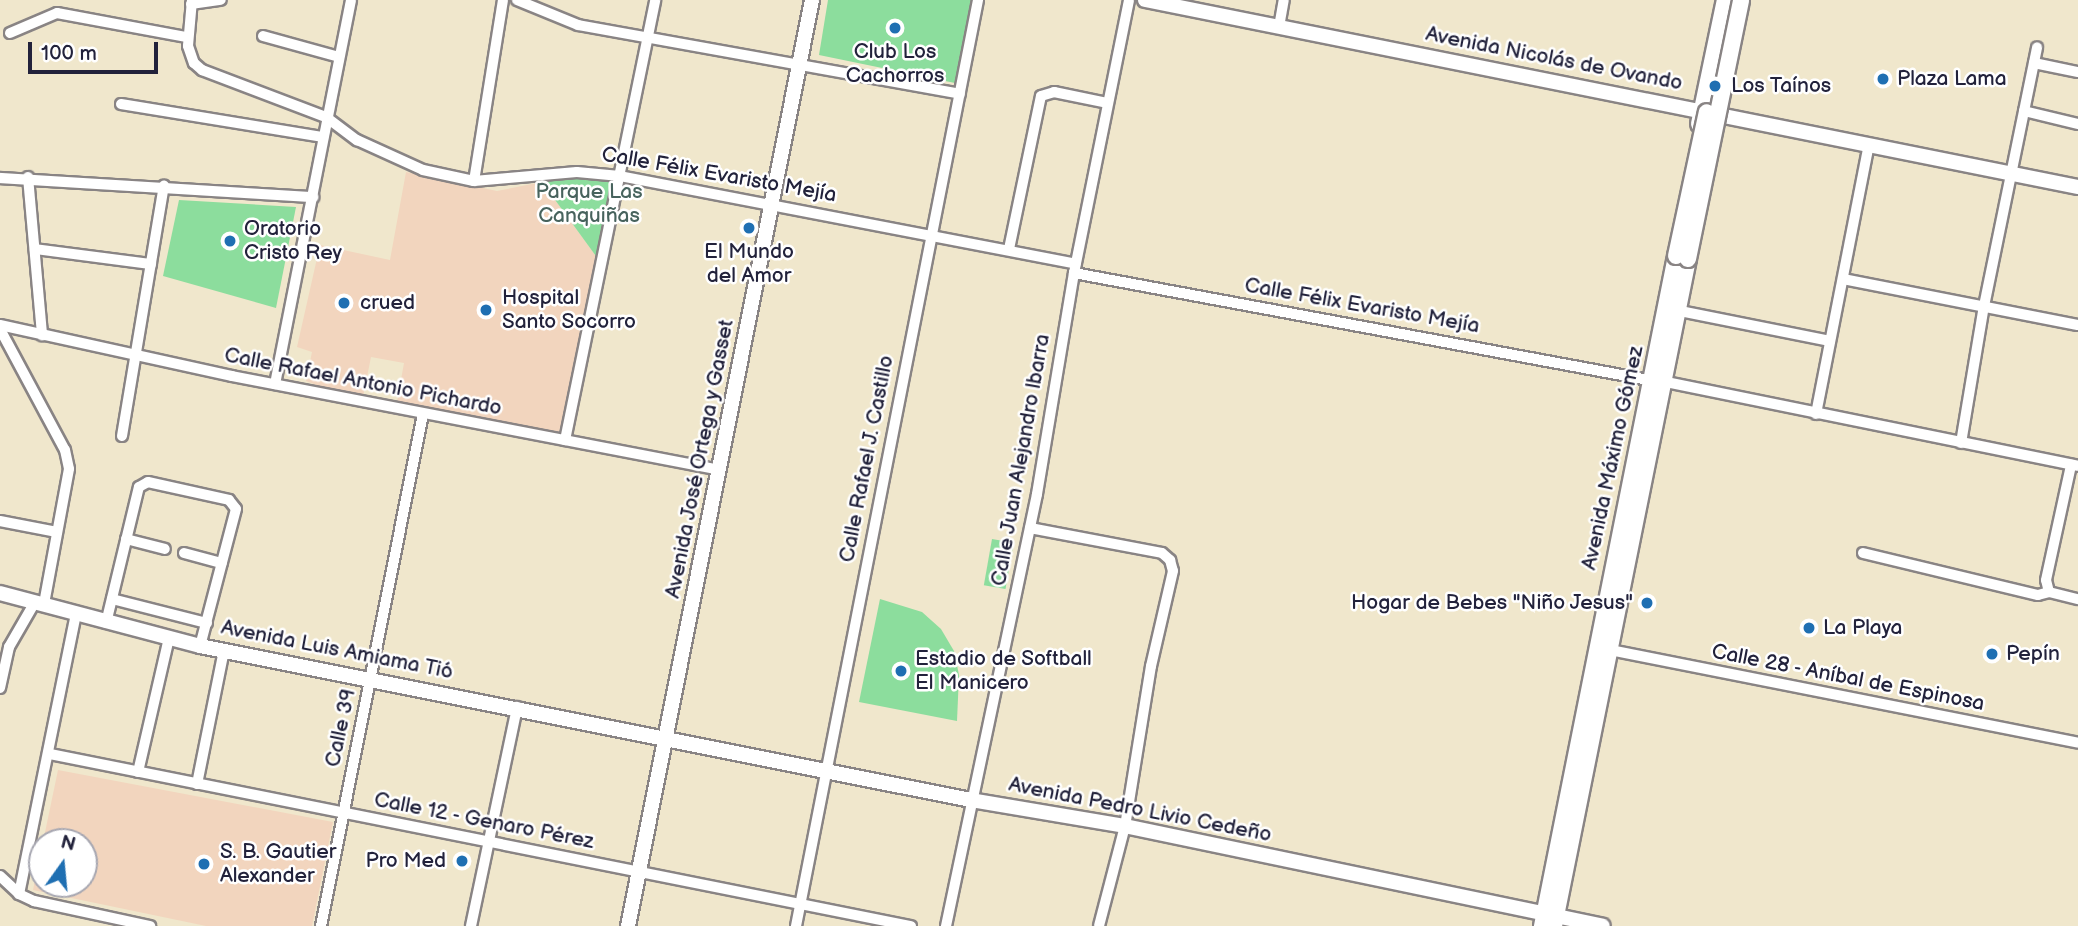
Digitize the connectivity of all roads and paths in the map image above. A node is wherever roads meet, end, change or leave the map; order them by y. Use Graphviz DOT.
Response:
graph roads {
  1 [pos="221,0"];
  2 [pos="351,0"];
  3 [pos="503,0"];
  4 [pos="517,0"];
  5 [pos="655,0"];
  6 [pos="811,0"];
  7 [pos="978,0"];
  8 [pos="1129,0"];
  9 [pos="1145,0"];
  10 [pos="1284,0"];
  11 [pos="1725,0"];
  12 [pos="1731,0"];
  13 [pos="1741,0"];
  14 [pos="1747,0"];
  15 [pos="191,2"];
  16 [pos="1279,27"];
  17 [pos="10,33"];
  18 [pos="648,35"];
  19 [pos="263,36"];
  20 [pos="187,37"];
  21 [pos="2037,47"];
  22 [pos="339,57"];
  23 [pos="799,62"];
  24 [pos="2034,63"];
  25 [pos="2078,72"];
  26 [pos="960,94"];
  27 [pos="1108,103"];
  28 [pos="121,104"];
  29 [pos="1702,110"];
  30 [pos="2024,111"];
  31 [pos="1724,115"];
  32 [pos="326,117"];
  33 [pos="2078,124"];
  34 [pos="323,137"];
  35 [pos="1869,145"];
  36 [pos="2012,172"];
  37 [pos="620,176"];
  38 [pos="28,177"];
  39 [pos="0,178"];
  40 [pos="474,181"];
  41 [pos="164,186"];
  42 [pos="2078,187"];
  43 [pos="313,197"];
  44 [pos="771,202"];
  45 [pos="932,234"];
  46 [pos="35,249"];
  47 [pos="1009,249"];
  48 [pos="1682,257"];
  49 [pos="151,264"];
  50 [pos="1075,269"];
  51 [pos="1843,279"];
  52 [pos="1984,306"];
  53 [pos="1685,312"];
  54 [pos="2078,325"];
  55 [pos="0,327"];
  56 [pos="42,335"];
  57 [pos="1830,341"];
  58 [pos="135,356"];
  59 [pos="1643,379"];
  60 [pos="1671,383"];
  61 [pos="275,384"];
  62 [pos="422,414"];
  63 [pos="1816,414"];
  64 [pos="122,436"];
  65 [pos="565,440"];
  66 [pos="1962,443"];
  67 [pos="1642,456"];
  68 [pos="2074,465"];
  69 [pos="720,470"];
  70 [pos="0,521"];
  71 [pos="1030,528"];
  72 [pos="57,532"];
  73 [pos="126,539"];
  74 [pos="165,549"];
  75 [pos="184,553"];
  76 [pos="1863,553"];
  77 [pos="222,563"];
  78 [pos="2049,592"];
  79 [pos="0,593"];
  80 [pos="112,599"];
  81 [pos="2078,599"];
  82 [pos="39,603"];
  83 [pos="76,615"];
  84 [pos="106,623"];
  85 [pos="207,623"];
  86 [pos="169,638"];
  87 [pos="200,646"];
  88 [pos="224,649"];
  89 [pos="1610,650"];
  90 [pos="371,678"];
  91 [pos="0,688"];
  92 [pos="517,706"];
  93 [pos="668,738"];
  94 [pos="2078,743"];
  95 [pos="50,754"];
  96 [pos="823,771"];
  97 [pos="138,772"];
  98 [pos="197,783"];
  99 [pos="971,800"];
  100 [pos="342,813"];
  101 [pos="1125,826"];
  102 [pos="489,842"];
  103 [pos="640,871"];
  104 [pos="0,876"];
  105 [pos="19,894"];
  106 [pos="801,904"];
  107 [pos="97,921"];
  108 [pos="1549,921"];
  109 [pos="873,922"];
  110 [pos="150,926"];
  111 [pos="321,926"];
  112 [pos="471,926"];
  113 [pos="628,926"];
  114 [pos="796,926"];
  115 [pos="911,926"];
  116 [pos="946,926"];
  117 [pos="1098,926"];
  118 [pos="1603,926"];
  1 -- 15 [label="street"];
  2 -- 22 [label="street"];
  3 -- 40 [label="street"];
  4 -- 18 [label="street"];
  5 -- 18 [label="street"];
  6 -- 23 [label="main road, Avenida José Ortega y Gasset"];
  7 -- 26 [label="street, Calle Rafael J. Castillo"];
  8 -- 27 [label="street, Calle Juan Alejandro lbarra"];
  9 -- 16 [label="main road, Avenida Nicolás de Ovando"];
  10 -- 16 [label="street"];
  11 -- 29 [label="main road"];
  12 -- 48 [label="main road, Avenida Máximo Gómez, bridge"];
  13 -- 48 [label="main road, Avenida Máximo Gómez, bridge"];
  14 -- 31 [label="main road"];
  15 -- 20 [label="street"];
  16 -- 29 [label="main road, Avenida Nicolás de Ovando"];
  17 -- 20 [label="street"];
  18 -- 23 [label="street"];
  18 -- 37 [label="street"];
  19 -- 22 [label="street"];
  20 -- 32 [label="street, Calle Félix Evaristo Mejía"];
  21 -- 24 [label="street"];
  22 -- 32 [label="street"];
  23 -- 26 [label="street"];
  23 -- 44 [label="main road, Avenida José Ortega y Gasset"];
  24 -- 25 [label="street"];
  24 -- 30 [label="street"];
  26 -- 45 [label="street, Calle Rafael J. Castillo"];
  27 -- 47 [label="street"];
  27 -- 50 [label="street, Calle Juan Alejandro lbarra"];
  28 -- 34 [label="street"];
  29 -- 31 [label="main road, Avenida Nicolás de Ovando"];
  29 -- 59 [label="main road"];
  30 -- 33 [label="street"];
  30 -- 36 [label="street"];
  31 -- 35 [label="main road, Avenida Nicolás de Ovando"];
  31 -- 53 [label="main road"];
  32 -- 34 [label="street"];
  32 -- 40 [label="street, Calle Félix Evaristo Mejía"];
  34 -- 43 [label="street"];
  35 -- 36 [label="main road, Avenida Nicolás de Ovando"];
  35 -- 51 [label="street"];
  36 -- 42 [label="main road, Avenida Nicolás de Ovando"];
  36 -- 52 [label="street"];
  37 -- 40 [label="street, Calle Félix Evaristo Mejía"];
  37 -- 44 [label="street, Calle Félix Evaristo Mejía"];
  37 -- 65 [label="street"];
  38 -- 39 [label="street"];
  38 -- 41 [label="street"];
  38 -- 46 [label="street"];
  41 -- 43 [label="street"];
  41 -- 49 [label="street"];
  43 -- 61 [label="street"];
  44 -- 45 [label="street, Calle Félix Evaristo Mejía"];
  44 -- 69 [label="main road, Avenida José Ortega y Gasset"];
  45 -- 47 [label="street, Calle Félix Evaristo Mejía"];
  45 -- 96 [label="street, Calle Rafael J. Castillo"];
  46 -- 49 [label="street"];
  46 -- 56 [label="street"];
  47 -- 50 [label="street, Calle Félix Evaristo Mejía"];
  48 -- 67 [label="main road, Avenida Máximo Gómez"];
  49 -- 58 [label="street"];
  50 -- 59 [label="street, Calle Félix Evaristo Mejía"];
  50 -- 71 [label="street, Calle Juan Alejandro lbarra"];
  51 -- 52 [label="street"];
  51 -- 57 [label="street"];
  52 -- 54 [label="street"];
  52 -- 66 [label="street"];
  53 -- 57 [label="street"];
  53 -- 60 [label="main road"];
  55 -- 56 [label="street, Calle Rafael Antonio Pichardo"];
  55 -- 72 [label="street"];
  56 -- 58 [label="street, Calle Rafael Antonio Pichardo"];
  57 -- 63 [label="street"];
  58 -- 61 [label="street, Calle Rafael Antonio Pichardo"];
  58 -- 64 [label="street"];
  59 -- 67 [label="main road"];
  60 -- 63 [label="street"];
  60 -- 67 [label="main road"];
  61 -- 62 [label="street, Calle Rafael Antonio Pichardo"];
  62 -- 65 [label="street, Calle Rafael Antonio Pichardo"];
  62 -- 90 [label="street, Calle 39"];
  63 -- 66 [label="street"];
  65 -- 69 [label="street, Calle Rafael Antonio Pichardo"];
  66 -- 68 [label="street"];
  67 -- 89 [label="main road, Avenida Máximo Gómez"];
  67 -- 108 [label="main road, Avenida Máximo Gómez"];
  68 -- 78 [label="street"];
  69 -- 93 [label="main road, Avenida José Ortega y Gasset"];
  70 -- 72 [label="street"];
  71 -- 99 [label="street, Calle Juan Alejandro lbarra"];
  71 -- 101 [label="street"];
  72 -- 82 [label="street"];
  73 -- 74 [label="street"];
  73 -- 77 [label="street"];
  73 -- 80 [label="street"];
  75 -- 77 [label="street"];
  76 -- 78 [label="street"];
  77 -- 85 [label="street"];
  78 -- 81 [label="street"];
  79 -- 82 [label="main road, Avenida Luis Amiama Tió"];
  80 -- 84 [label="street"];
  80 -- 85 [label="street"];
  82 -- 83 [label="main road, Avenida Luis Amiama Tió"];
  82 -- 91 [label="street"];
  83 -- 84 [label="main road, Avenida Luis Amiama Tió"];
  83 -- 95 [label="street"];
  84 -- 86 [label="main road, Avenida Luis Amiama Tió"];
  85 -- 87 [label="street"];
  86 -- 87 [label="main road, Avenida Luis Amiama Tió"];
  86 -- 97 [label="street"];
  87 -- 88 [label="main road, Avenida Luis Amiama Tió"];
  88 -- 90 [label="main road, Avenida Luis Amiama Tió"];
  88 -- 98 [label="street"];
  89 -- 94 [label="street, Calle 28 - Aníbal de Espinosa"];
  89 -- 108 [label="main road, Avenida Máximo Gómez"];
  90 -- 92 [label="main road, Avenida Luis Amiama Tió"];
  90 -- 100 [label="street, Calle 39"];
  92 -- 93 [label="main road, Avenida Luis Amiama Tió"];
  92 -- 102 [label="street"];
  93 -- 96 [label="main road, Avenida Pedro Livio Cedeño"];
  93 -- 103 [label="main road, Avenida José Ortega y Gasset"];
  95 -- 97 [label="street, Calle 12 - Genaro Pérez"];
  95 -- 105 [label="street"];
  96 -- 99 [label="main road, Avenida Pedro Livio Cedeño"];
  96 -- 106 [label="street, Calle Rafael J. Castillo"];
  97 -- 98 [label="street, Calle 12 - Genaro Pérez"];
  98 -- 100 [label="street, Calle 12 - Genaro Pérez"];
  99 -- 101 [label="main road, Avenida Pedro Livio Cedeño"];
  99 -- 116 [label="street, Calle Juan Alejandro lbarra"];
  100 -- 102 [label="street, Calle 12 - Genaro Pérez"];
  100 -- 111 [label="street, Calle 39"];
  101 -- 108 [label="main road, Avenida Pedro Livio Cedeño"];
  101 -- 117 [label="street"];
  102 -- 103 [label="street, Calle 12 - Genaro Pérez"];
  102 -- 112 [label="street"];
  103 -- 106 [label="street, Calle 12 - Genaro Pérez"];
  103 -- 113 [label="main road, Avenida José Ortega y Gasset"];
  104 -- 105 [label="street"];
  105 -- 107 [label="street"];
  106 -- 109 [label="street, Calle 12 - Genaro Pérez"];
  106 -- 114 [label="street, Calle Rafael J. Castillo"];
  107 -- 110 [label="street"];
  108 -- 118 [label="main road, Avenida Pedro Livio Cedeño"];
  109 -- 115 [label="street, Calle 12 - Genaro Pérez"];
}
